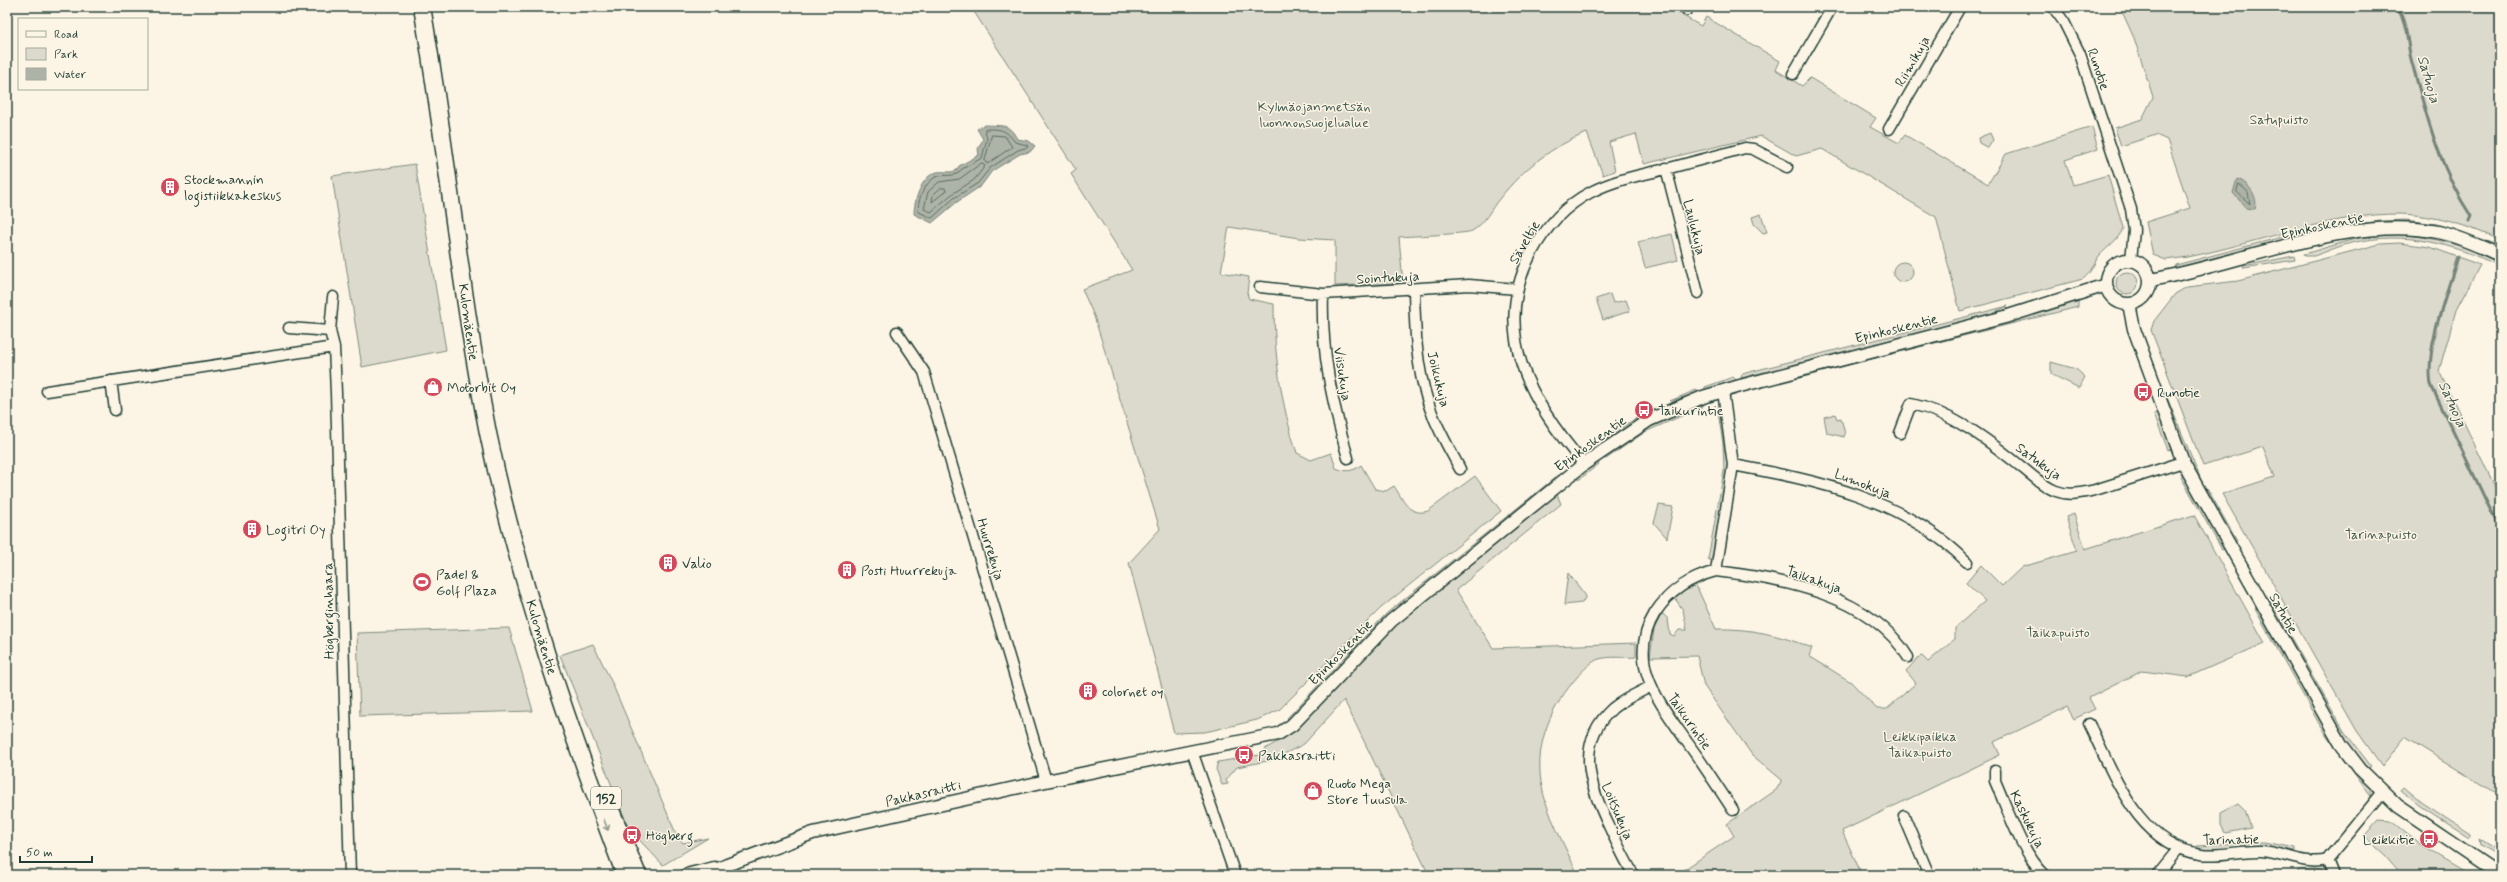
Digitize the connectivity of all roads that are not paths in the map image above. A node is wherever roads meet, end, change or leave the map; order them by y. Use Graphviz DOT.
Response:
graph roads {
  1 [pos="422,7"];
  2 [pos="1832,7"];
  3 [pos="1960,7"];
  4 [pos="2053,7"];
  5 [pos="1793,74"];
  6 [pos="1889,129"];
  7 [pos="1788,167"];
  8 [pos="1666,168"];
  9 [pos="2500,255"];
  10 [pos="2131,260"];
  11 [pos="2150,280"];
  12 [pos="2106,285"];
  13 [pos="1260,287"];
  14 [pos="1517,289"];
  15 [pos="1414,290"];
  16 [pos="1698,292"];
  17 [pos="1323,294"];
  18 [pos="333,297"];
  19 [pos="2129,304"];
  20 [pos="289,328"];
  21 [pos="330,331"];
  22 [pos="897,332"];
  23 [pos="334,347"];
  24 [pos="111,381"];
  25 [pos="1723,390"];
  26 [pos="47,391"];
  27 [pos="115,410"];
  28 [pos="1900,433"];
  29 [pos="1348,458"];
  30 [pos="2183,462"];
  31 [pos="1584,464"];
  32 [pos="1733,464"];
  33 [pos="1460,469"];
  34 [pos="1967,562"];
  35 [pos="1716,571"];
  36 [pos="1908,657"];
  37 [pos="1650,687"];
  38 [pos="571,722"];
  39 [pos="2089,724"];
  40 [pos="1192,751"];
  41 [pos="1995,771"];
  42 [pos="1046,781"];
  43 [pos="2383,792"];
  44 [pos="1733,810"];
  45 [pos="1904,816"];
  46 [pos="2178,848"];
  47 [pos="2326,860"];
  48 [pos="725,866"];
  49 [pos="350,875"];
  50 [pos="625,875"];
  51 [pos="638,875"];
  52 [pos="686,875"];
  53 [pos="706,875"];
  54 [pos="1236,875"];
  55 [pos="1634,875"];
  56 [pos="1929,875"];
  57 [pos="2045,875"];
  58 [pos="2157,875"];
  59 [pos="2333,875"];
  60 [pos="2500,875"];
  1 -- 38 [label="main road, Kulomäentie / 152"];
  2 -- 5 [label="street"];
  3 -- 6 [label="street, Riimikuja"];
  4 -- 10 [label="street, Runotie"];
  7 -- 8 [label="street, Säveltie"];
  8 -- 14 [label="street, Säveltie"];
  8 -- 16 [label="street, Laulukuja"];
  9 -- 11 [label="street, Epinkoskentie"];
  10 -- 11 [label="street"];
  10 -- 12 [label="street"];
  11 -- 19 [label="street"];
  12 -- 19 [label="street"];
  12 -- 25 [label="street, Epinkoskentie"];
  13 -- 17 [label="street, Sointukuja"];
  14 -- 15 [label="street, Sointukuja"];
  14 -- 31 [label="street, Säveltie"];
  15 -- 17 [label="street, Sointukuja"];
  15 -- 33 [label="street, Joikukuja"];
  17 -- 29 [label="street, Viisukuja"];
  18 -- 21 [label="street, Högberginhaara"];
  19 -- 30 [label="street, Satutie"];
  20 -- 21 [label="street"];
  21 -- 23 [label="street, Högberginhaara"];
  22 -- 42 [label="street, Huurrekuja"];
  23 -- 24 [label="street"];
  23 -- 49 [label="street, Högberginhaara"];
  24 -- 26 [label="street"];
  24 -- 27 [label="street"];
  25 -- 31 [label="street, Epinkoskentie"];
  25 -- 32 [label="street"];
  28 -- 30 [label="street, Satukuja"];
  30 -- 43 [label="street, Satutie"];
  31 -- 40 [label="street, Epinkoskentie"];
  32 -- 34 [label="street, Lumokuja"];
  32 -- 35 [label="street"];
  35 -- 36 [label="street, Taikakuja"];
  35 -- 37 [label="street, Taikurintie"];
  37 -- 44 [label="street, Taikurintie"];
  37 -- 55 [label="street, Loitsukuja"];
  38 -- 50 [label="main road, Kulomäentie / 152, one-way"];
  38 -- 51 [label="main road, Kulomäentie / 152"];
  39 -- 46 [label="street, Tarinatie"];
  40 -- 42 [label="street, Pakkasraitti"];
  40 -- 54 [label="street"];
  41 -- 57 [label="street, Kaskukuja"];
  42 -- 48 [label="street, Pakkasraitti"];
  43 -- 47 [label="street"];
  43 -- 60 [label="street, Satutie"];
  45 -- 56 [label="street"];
  46 -- 47 [label="street, Tarinatie"];
  46 -- 58 [label="street"];
  47 -- 59 [label="street"];
  48 -- 52 [label="street, Pakkasraitti"];
  48 -- 53 [label="street, Pakkasraitti"];
}
